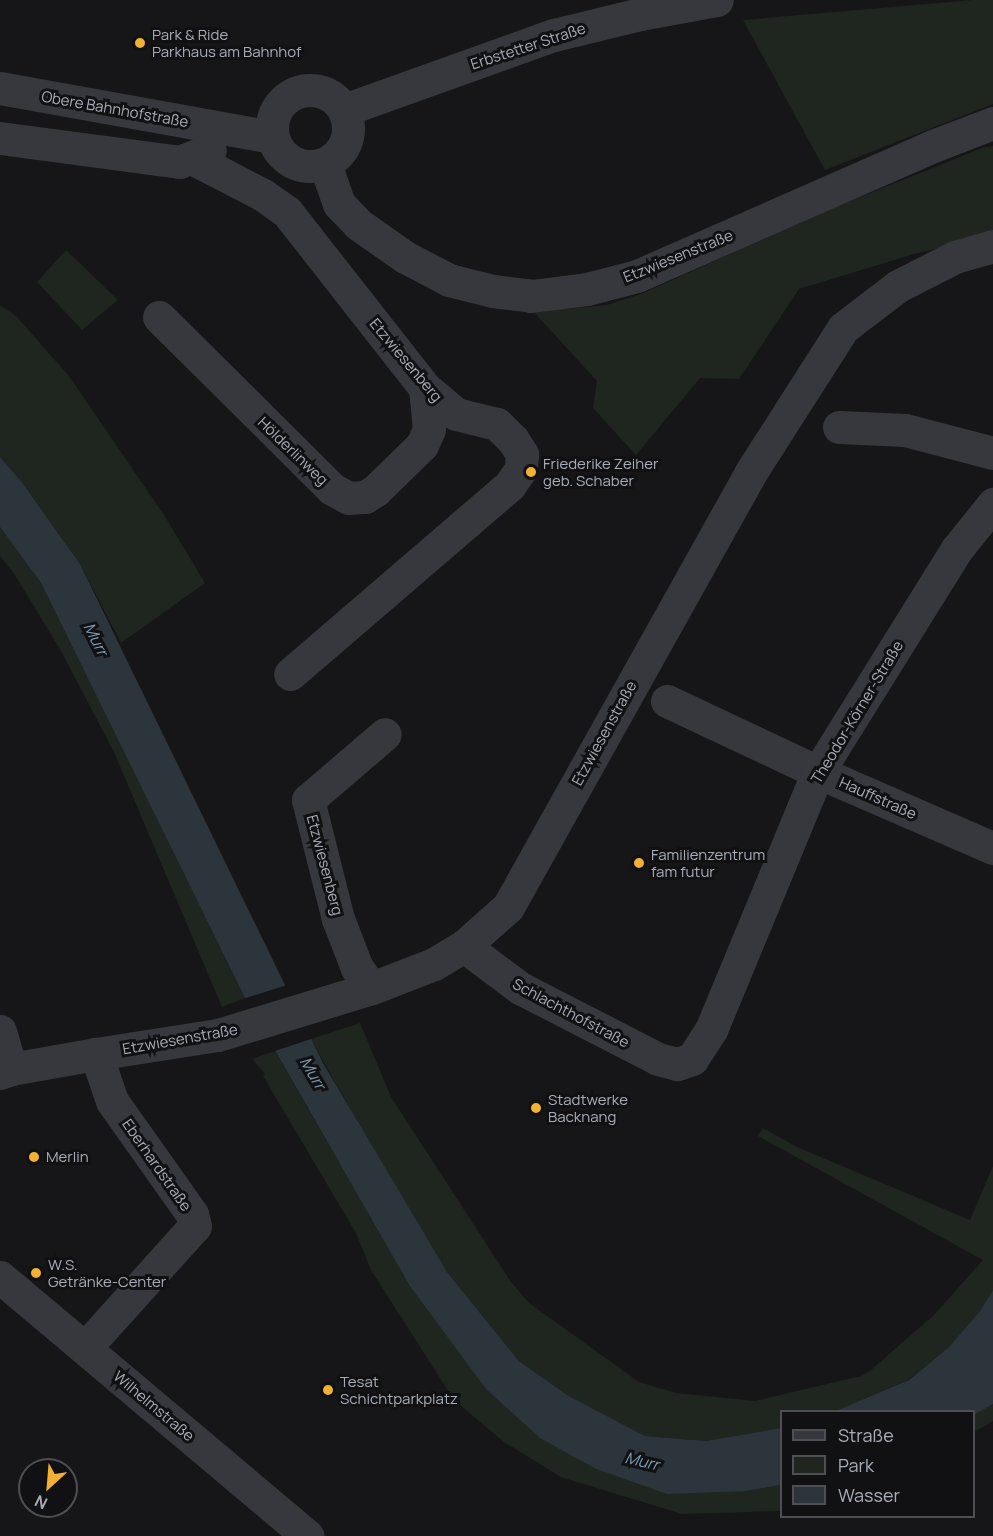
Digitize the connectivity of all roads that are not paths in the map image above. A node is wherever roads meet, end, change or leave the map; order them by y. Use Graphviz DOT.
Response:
graph roads {
  1 [pos="717,0"];
  2 [pos="0,88"];
  3 [pos="344,110"];
  4 [pos="993,123"];
  5 [pos="230,129"];
  6 [pos="273,137"];
  7 [pos="0,138"];
  8 [pos="192,158"];
  9 [pos="325,164"];
  10 [pos="993,246"];
  11 [pos="159,317"];
  12 [pos="425,388"];
  13 [pos="839,427"];
  14 [pos="993,453"];
  15 [pos="993,504"];
  16 [pos="290,674"];
  17 [pos="667,701"];
  18 [pos="385,734"];
  19 [pos="818,772"];
  20 [pos="993,848"];
  21 [pos="464,946"];
  22 [pos="361,992"];
  23 [pos="0,1030"];
  24 [pos="96,1054"];
  25 [pos="684,1062"];
  26 [pos="6,1071"];
  27 [pos="0,1276"];
  28 [pos="85,1348"];
  29 [pos="308,1536"];
  1 -- 3 [label="street, Erbstetter Straße"];
  2 -- 5 [label="street, Obere Bahnhofstraße"];
  3 -- 6 [label="street"];
  3 -- 9 [label="street"];
  4 -- 9 [label="street, Etzwiesenstraße"];
  5 -- 6 [label="street"];
  5 -- 8 [label="street"];
  6 -- 9 [label="street"];
  7 -- 8 [label="street"];
  8 -- 12 [label="street, Etzwiesenberg"];
  10 -- 21 [label="street, Etzwiesenstraße"];
  11 -- 12 [label="street, Hölderlinweg"];
  12 -- 16 [label="street, Etzwiesenberg"];
  13 -- 14 [label="street"];
  15 -- 19 [label="street, Theodor-Körner-Straße"];
  17 -- 19 [label="street, Hauffstraße"];
  18 -- 22 [label="street, Etzwiesenberg"];
  19 -- 20 [label="street, Hauffstraße"];
  19 -- 25 [label="street, Theodor-Körner-Straße"];
  21 -- 22 [label="street, Etzwiesenstraße"];
  21 -- 25 [label="street, Schlachthofstraße"];
  22 -- 24 [label="street, Etzwiesenstraße"];
  23 -- 26 [label="street"];
  24 -- 26 [label="street, Etzwiesenstraße"];
  24 -- 28 [label="street, Eberhardstraße"];
  27 -- 28 [label="street, Wilhelmstraße"];
  28 -- 29 [label="street, Wilhelmstraße"];
}
